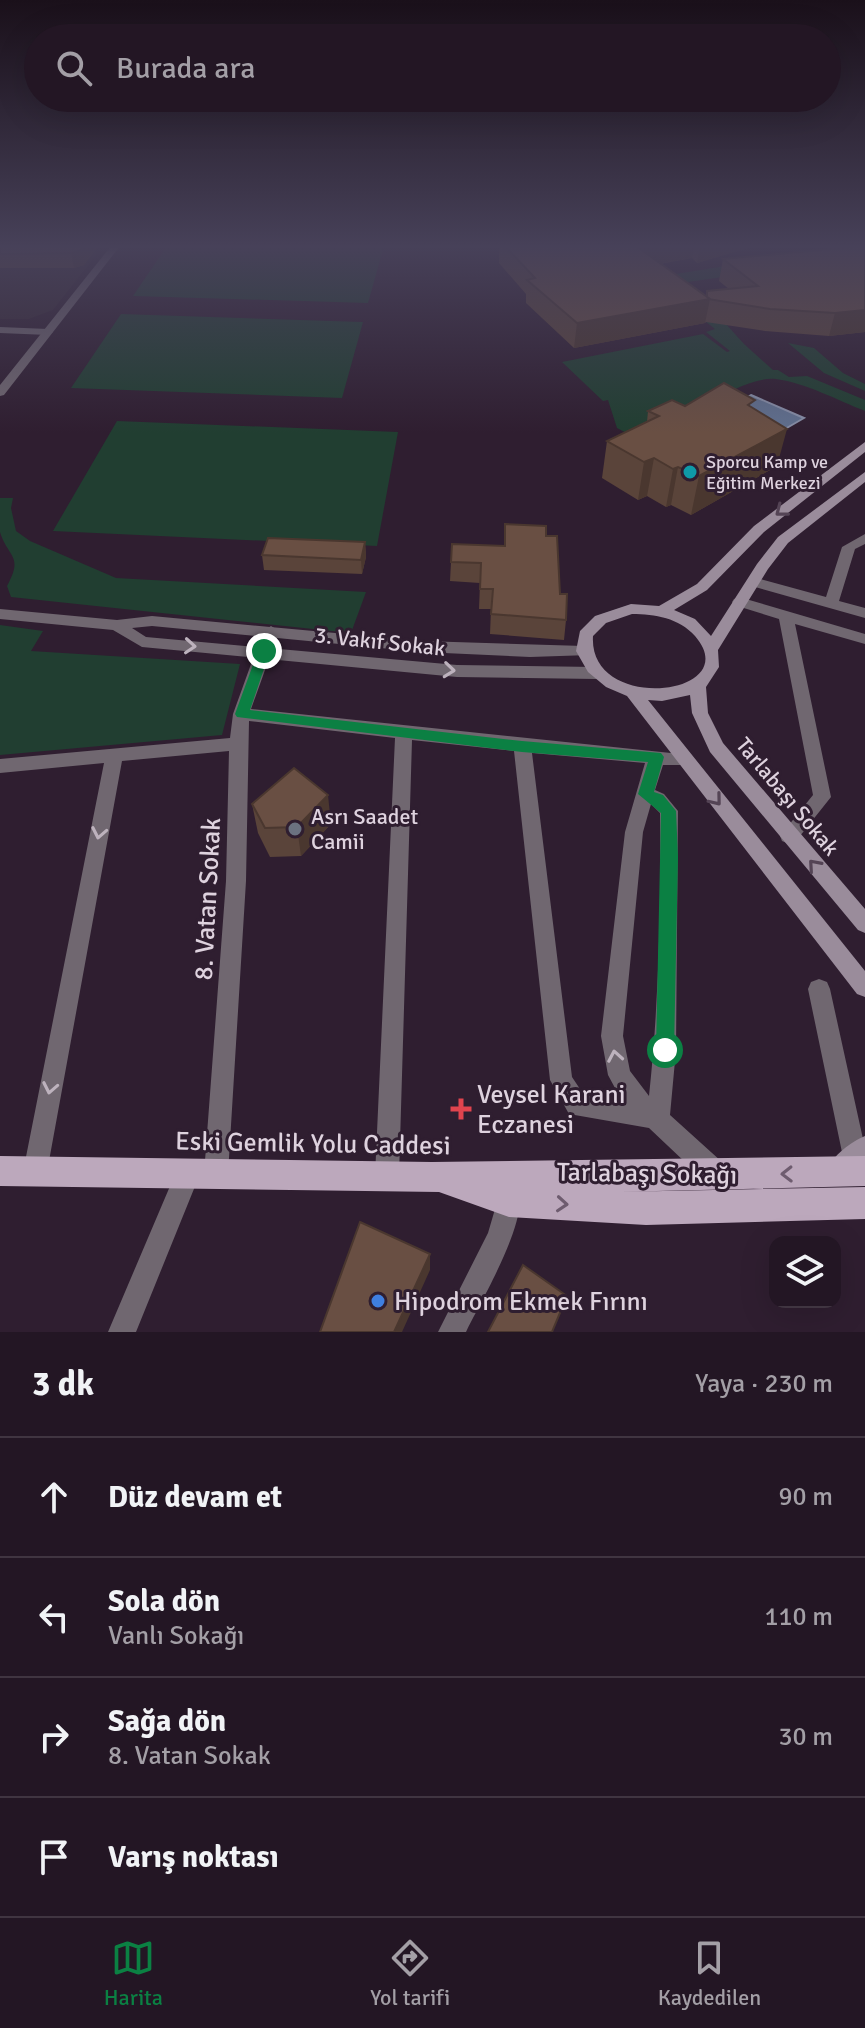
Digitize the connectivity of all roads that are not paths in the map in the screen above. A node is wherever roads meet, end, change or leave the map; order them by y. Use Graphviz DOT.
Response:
graph roads {
  1 [pos="67,308"];
  2 [pos="0,330"];
  3 [pos="48,332"];
  4 [pos="0,393"];
  5 [pos="865,446"];
  6 [pos="865,476"];
  7 [pos="865,538"];
  8 [pos="753,582"];
  9 [pos="739,602"];
  10 [pos="831,604"];
  11 [pos="660,612"];
  12 [pos="865,613"];
  13 [pos="0,614"];
  14 [pos="786,616"];
  15 [pos="117,625"];
  16 [pos="271,631"];
  17 [pos="865,639"];
  18 [pos="712,647"];
  19 [pos="264,651"];
  20 [pos="584,651"];
  21 [pos="596,673"];
  22 [pos="698,686"];
  23 [pos="634,693"];
  24 [pos="241,714"];
  25 [pos="404,733"];
  26 [pos="238,744"];
  27 [pos="522,746"];
  28 [pos="114,756"];
  29 [pos="656,757"];
  30 [pos="684,760"];
  31 [pos="0,766"];
  32 [pos="645,794"];
  33 [pos="789,836"];
  34 [pos="865,924"];
  35 [pos="865,987"];
  36 [pos="819,989"];
  37 [pos="658,1117"];
  38 [pos="855,1162"];
  39 [pos="0,1171"];
  40 [pos="35,1172"];
  41 [pos="202,1174"];
  42 [pos="717,1175"];
  43 [pos="387,1176"];
  44 [pos="432,1177"];
  45 [pos="509,1201"];
  46 [pos="862,1204"];
  47 [pos="122,1332"];
  48 [pos="452,1332"];
  1 -- 3 [label="street"];
  2 -- 3 [label="street"];
  3 -- 4 [label="street"];
  5 -- 11 [label="main road, one-way"];
  6 -- 8 [label="main road"];
  7 -- 10 [label="street"];
  8 -- 9 [label="main road"];
  8 -- 10 [label="street"];
  9 -- 14 [label="street"];
  9 -- 18 [label="main road"];
  10 -- 12 [label="street"];
  11 -- 18 [label="main road"];
  11 -- 20 [label="main road"];
  13 -- 15 [label="street, 3. Vakıf Sokak"];
  14 -- 17 [label="street"];
  14 -- 33 [label="street"];
  15 -- 16 [label="street, 3. Vakıf Sokak"];
  15 -- 19 [label="street, 3. Vakıf Sokak, one-way"];
  16 -- 19 [label="street, 8. Vatan Sokak"];
  16 -- 20 [label="street, 3. Vakıf Sokak"];
  18 -- 22 [label="main road"];
  19 -- 21 [label="street, 3. Vakıf Sokak, one-way"];
  19 -- 24 [label="street, 8. Vatan Sokak"];
  20 -- 21 [label="main road"];
  21 -- 23 [label="main road"];
  22 -- 23 [label="main road"];
  22 -- 33 [label="main road, Tarlabaşı Sokak"];
  23 -- 30 [label="main road"];
  24 -- 25 [label="street"];
  24 -- 26 [label="street, 8. Vatan Sokak"];
  25 -- 27 [label="street"];
  25 -- 43 [label="street"];
  26 -- 28 [label="street"];
  26 -- 41 [label="street, 8. Vatan Sokak"];
  27 -- 29 [label="street"];
  27 -- 37 [label="street"];
  28 -- 31 [label="street"];
  28 -- 40 [label="street, one-way"];
  29 -- 30 [label="street"];
  29 -- 32 [label="street"];
  30 -- 35 [label="main road, one-way"];
  32 -- 37 [label="street"];
  37 -- 32 [label="street, one-way"];
  34 -- 33 [label="main road, Tarlabaşı Sokak, one-way"];
  36 -- 38 [label="street"];
  37 -- 42 [label="street"];
  38 -- 42 [label="main road, Eski Gemlik Yolu Caddesi, one-way"];
  39 -- 40 [label="main road, Eski Gemlik Yolu Caddesi"];
  40 -- 41 [label="main road, Eski Gemlik Yolu Caddesi"];
  41 -- 43 [label="main road, Eski Gemlik Yolu Caddesi"];
  41 -- 47 [label="street, 8. Vatan Sokak"];
  42 -- 44 [label="main road, Eski Gemlik Yolu Caddesi"];
  43 -- 44 [label="main road, Eski Gemlik Yolu Caddesi"];
  44 -- 45 [label="main road, Tarlabaşı Sokağı"];
  45 -- 46 [label="main road, Tarlabaşı Sokağı, one-way"];
  45 -- 48 [label="street"];
}
